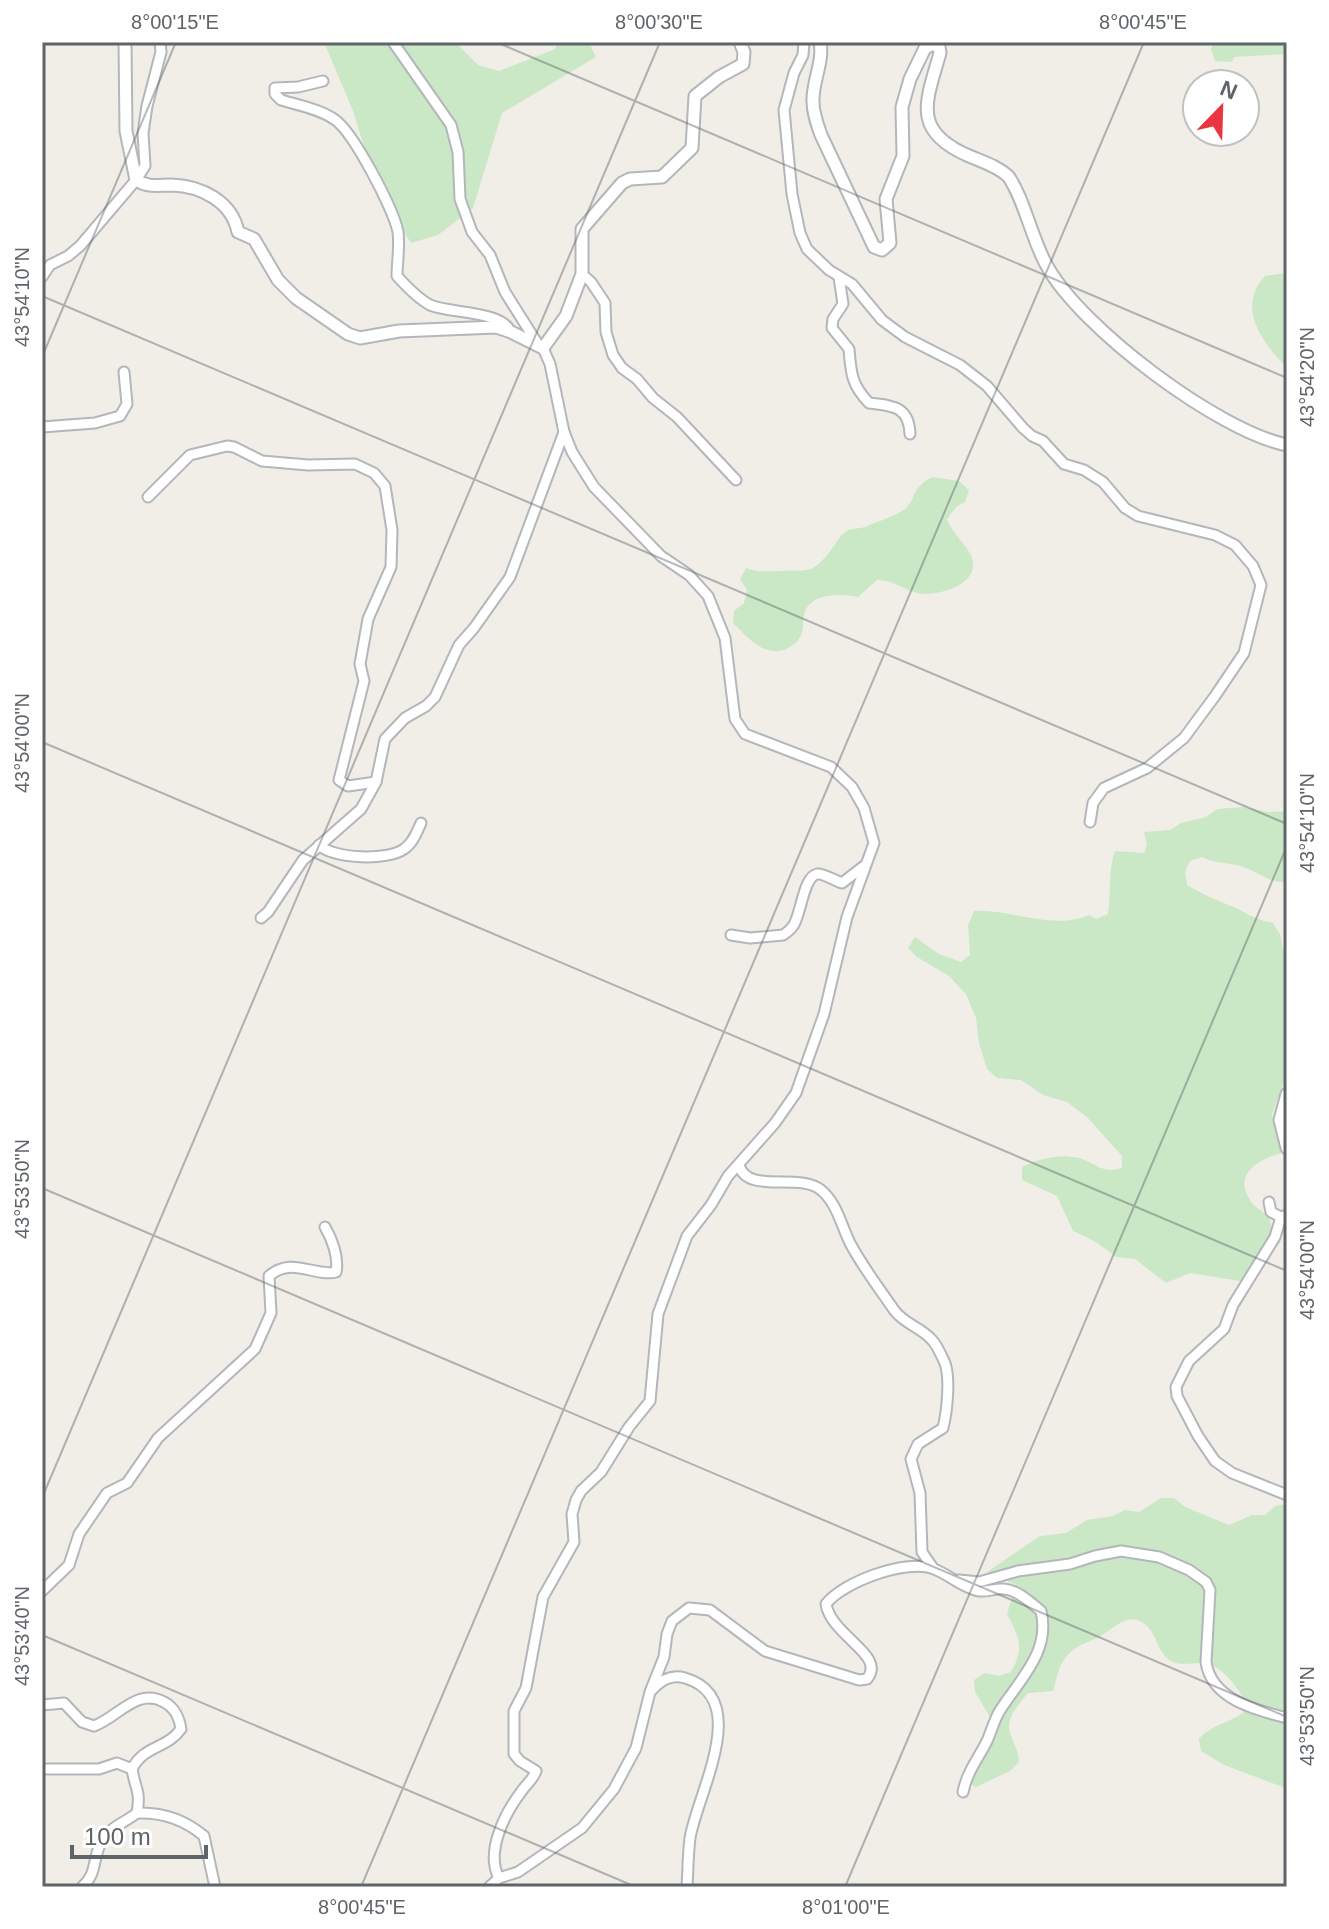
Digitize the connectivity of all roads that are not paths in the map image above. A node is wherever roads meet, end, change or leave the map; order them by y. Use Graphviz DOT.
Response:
graph roads {
  1 [pos="125,42"];
  2 [pos="160,42"];
  3 [pos="393,42"];
  4 [pos="740,42"];
  5 [pos="804,42"];
  6 [pos="820,42"];
  7 [pos="936,44"];
  8 [pos="323,81"];
  9 [pos="136,180"];
  10 [pos="582,274"];
  11 [pos="42,277"];
  12 [pos="839,277"];
  13 [pos="511,332"];
  14 [pos="541,347"];
  15 [pos="124,372"];
  16 [pos="42,427"];
  17 [pos="564,432"];
  18 [pos="910,434"];
  19 [pos="1287,445"];
  20 [pos="736,480"];
  21 [pos="148,497"];
  22 [pos="376,782"];
  23 [pos="1090,822"];
  24 [pos="421,823"];
  25 [pos="319,845"];
  26 [pos="864,866"];
  27 [pos="261,918"];
  28 [pos="731,935"];
  29 [pos="1287,1094"];
  30 [pos="1287,1148"];
  31 [pos="739,1165"];
  32 [pos="1269,1202"];
  33 [pos="1284,1216"];
  34 [pos="325,1227"];
  35 [pos="1287,1495"];
  36 [pos="933,1568"];
  37 [pos="952,1579"];
  38 [pos="42,1591"];
  39 [pos="650,1692"];
  40 [pos="42,1705"];
  41 [pos="1287,1718"];
  42 [pos="42,1769"];
  43 [pos="132,1769"];
  44 [pos="963,1792"];
  45 [pos="137,1813"];
  46 [pos="499,1878"];
  47 [pos="82,1887"];
  48 [pos="215,1887"];
  49 [pos="489,1887"];
  50 [pos="687,1887"];
  1 -- 9 [label="street"];
  2 -- 9 [label="street"];
  3 -- 14 [label="street"];
  4 -- 10 [label="street"];
  5 -- 12 [label="street"];
  6 -- 7 [label="street"];
  7 -- 19 [label="street"];
  8 -- 13 [label="street"];
  9 -- 11 [label="street"];
  9 -- 13 [label="street"];
  10 -- 14 [label="street"];
  10 -- 20 [label="street"];
  12 -- 18 [label="street"];
  12 -- 23 [label="street"];
  13 -- 14 [label="street"];
  14 -- 17 [label="street"];
  15 -- 16 [label="street"];
  17 -- 22 [label="street"];
  17 -- 26 [label="street"];
  21 -- 22 [label="street"];
  22 -- 25 [label="street"];
  24 -- 25 [label="street"];
  25 -- 27 [label="street"];
  26 -- 28 [label="street"];
  26 -- 31 [label="street"];
  29 -- 30 [label="street"];
  31 -- 36 [label="street"];
  31 -- 46 [label="street"];
  32 -- 33 [label="street"];
  33 -- 35 [label="street"];
  34 -- 38 [label="street"];
  36 -- 37 [label="street"];
  36 -- 39 [label="street"];
  37 -- 41 [label="street"];
  37 -- 44 [label="street"];
  39 -- 46 [label="street"];
  39 -- 50 [label="street"];
  40 -- 43 [label="street"];
  42 -- 43 [label="street"];
  43 -- 45 [label="street"];
  45 -- 47 [label="street"];
  45 -- 48 [label="street"];
  46 -- 49 [label="street"];
}
